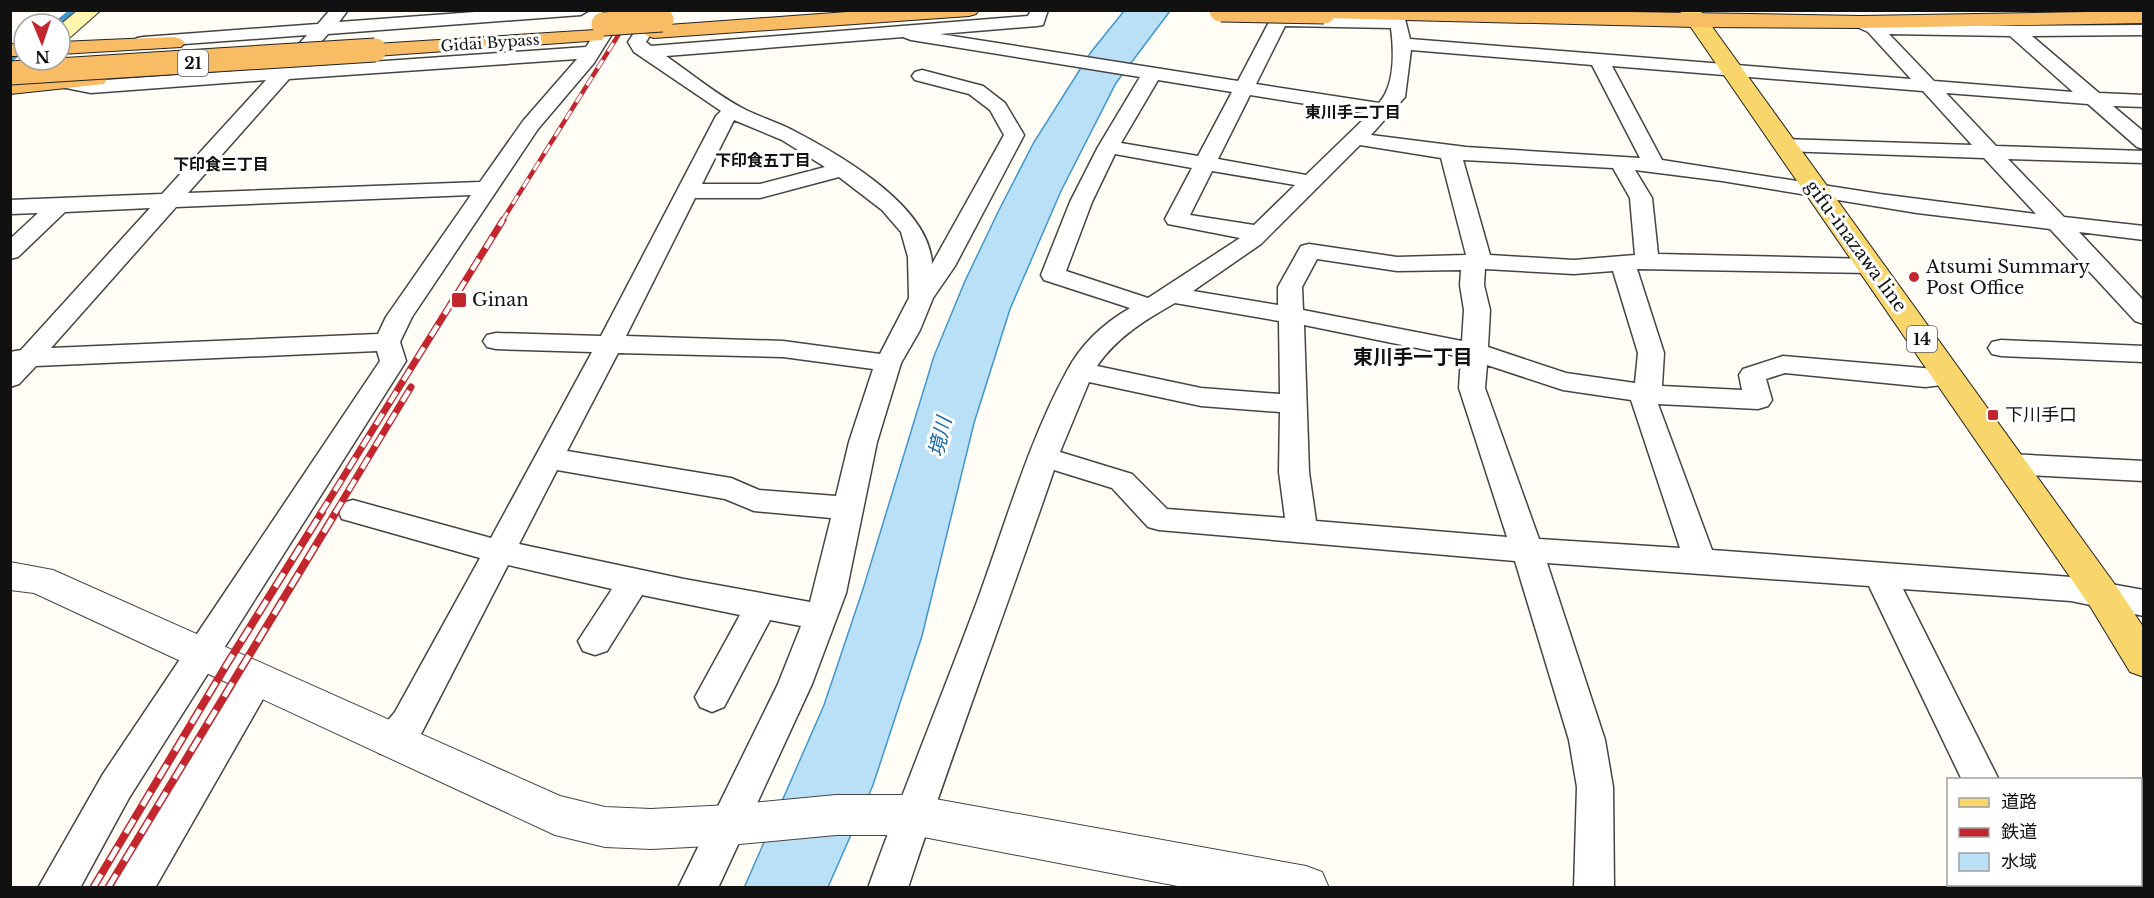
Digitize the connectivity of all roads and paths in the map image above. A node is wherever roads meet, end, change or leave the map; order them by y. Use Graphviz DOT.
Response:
graph roads {
  1 [pos="91,10"];
  2 [pos="340,10"];
  3 [pos="581,10"];
  4 [pos="820,10"];
  5 [pos="969,10"];
  6 [pos="1040,10"];
  7 [pos="1221,10"];
  8 [pos="1324,12"];
  9 [pos="1276,16"];
  10 [pos="1692,16"];
  11 [pos="2144,17"];
  12 [pos="1868,25"];
  13 [pos="72,26"];
  14 [pos="324,29"];
  15 [pos="656,29"];
  16 [pos="909,30"];
  17 [pos="2144,30"];
  18 [pos="602,31"];
  19 [pos="2015,31"];
  20 [pos="535,34"];
  21 [pos="1402,44"];
  22 [pos="125,45"];
  23 [pos="379,45"];
  24 [pos="72,47"];
  25 [pos="72,59"];
  26 [pos="1599,60"];
  27 [pos="1732,71"];
  28 [pos="1147,72"];
  29 [pos="10,75"];
  30 [pos="282,75"];
  31 [pos="922,76"];
  32 [pos="63,82"];
  33 [pos="1928,86"];
  34 [pos="10,87"];
  35 [pos="1244,87"];
  36 [pos="2093,99"];
  37 [pos="2144,101"];
  38 [pos="1384,110"];
  39 [pos="737,112"];
  40 [pos="1357,138"];
  41 [pos="2144,143"];
  42 [pos="1783,145"];
  43 [pos="1108,147"];
  44 [pos="1988,151"];
  45 [pos="1451,154"];
  46 [pos="2144,157"];
  47 [pos="1622,162"];
  48 [pos="1205,163"];
  49 [pos="1654,165"];
  50 [pos="843,169"];
  51 [pos="1310,183"];
  52 [pos="487,188"];
  53 [pos="1816,189"];
  54 [pos="687,191"];
  55 [pos="170,201"];
  56 [pos="59,205"];
  57 [pos="10,207"];
  58 [pos="2057,223"];
  59 [pos="1258,232"];
  60 [pos="2144,233"];
  61 [pos="10,252"];
  62 [pos="1477,262"];
  63 [pos="1637,262"];
  64 [pos="1871,266"];
  65 [pos="1174,293"];
  66 [pos="921,298"];
  67 [pos="1148,308"];
  68 [pos="1290,315"];
  69 [pos="2144,316"];
  70 [pos="496,341"];
  71 [pos="387,342"];
  72 [pos="610,343"];
  73 [pos="2001,348"];
  74 [pos="1473,351"];
  75 [pos="2144,354"];
  76 [pos="20,358"];
  77 [pos="888,363"];
  78 [pos="1080,371"];
  79 [pos="1949,377"];
  80 [pos="10,378"];
  81 [pos="1648,393"];
  82 [pos="1294,404"];
  83 [pos="549,458"];
  84 [pos="1044,458"];
  85 [pos="2010,464"];
  86 [pos="2144,471"];
  87 [pos="847,506"];
  88 [pos="353,511"];
  89 [pos="1302,531"];
  90 [pos="1527,550"];
  91 [pos="500,552"];
  92 [pos="1700,561"];
  93 [pos="1880,575"];
  94 [pos="10,576"];
  95 [pos="634,581"];
  96 [pos="2103,596"];
  97 [pos="2144,603"];
  98 [pos="761,606"];
  99 [pos="821,617"];
  100 [pos="595,640"];
  101 [pos="202,653"];
  102 [pos="2144,661"];
  103 [pos="258,678"];
  104 [pos="712,698"];
  105 [pos="392,742"];
  106 [pos="1980,778"];
  107 [pos="894,815"];
  108 [pos="739,824"];
  109 [pos="1168,875"];
  110 [pos="58,888"];
  111 [pos="133,888"];
  112 [pos="698,888"];
  113 [pos="888,888"];
  114 [pos="1306,888"];
  115 [pos="1594,888"];
  1 -- 13 [label="main road"];
  2 -- 14 [label="street"];
  3 -- 14 [label="street"];
  4 -- 15 [label="highway, Gidai Bypass / 21"];
  5 -- 15 [label="highway, Gidai Bypass / 21"];
  6 -- 16 [label="street"];
  7 -- 8 [label="highway, bridge"];
  8 -- 10 [label="highway"];
  9 -- 21 [label="street"];
  9 -- 35 [label="street"];
  10 -- 12 [label="highway"];
  10 -- 27 [label="main road, gifu-inazawa line / 14"];
  11 -- 12 [label="highway"];
  12 -- 19 [label="street"];
  12 -- 33 [label="street"];
  14 -- 22 [label="street"];
  14 -- 30 [label="street"];
  15 -- 16 [label="street"];
  15 -- 18 [label="highway, Gidai Bypass / 21"];
  15 -- 39 [label="street"];
  16 -- 28 [label="street"];
  17 -- 19 [label="street"];
  18 -- 20 [label="highway, Gidai Bypass / 21"];
  18 -- 30 [label="street"];
  18 -- 52 [label="street"];
  19 -- 36 [label="street"];
  20 -- 23 [label="highway, 21"];
  20 -- 23 [label="highway, 21"];
  21 -- 26 [label="street"];
  21 -- 38 [label="street"];
  22 -- 23 [label="highway, 21"];
  22 -- 24 [label="highway, 21"];
  23 -- 25 [label="highway, 21"];
  23 -- 29 [label="highway, 21, bridge"];
  23 -- 32 [label="highway, 21"];
  26 -- 27 [label="street"];
  26 -- 49 [label="street"];
  27 -- 33 [label="street"];
  27 -- 42 [label="main road, gifu-inazawa line / 14"];
  28 -- 35 [label="street"];
  28 -- 43 [label="street"];
  30 -- 32 [label="street"];
  30 -- 55 [label="street"];
  31 -- 66 [label="street"];
  32 -- 34 [label="highway, 21"];
  33 -- 36 [label="street"];
  33 -- 44 [label="street"];
  35 -- 38 [label="street"];
  35 -- 48 [label="street"];
  36 -- 37 [label="street"];
  36 -- 41 [label="street"];
  38 -- 40 [label="street"];
  39 -- 50 [label="street"];
  39 -- 54 [label="street"];
  40 -- 45 [label="street"];
  40 -- 51 [label="street"];
  42 -- 44 [label="street"];
  42 -- 53 [label="main road, gifu-inazawa line / 14"];
  43 -- 48 [label="street"];
  43 -- 67 [label="street"];
  44 -- 46 [label="street"];
  44 -- 58 [label="street"];
  45 -- 47 [label="street"];
  45 -- 62 [label="street"];
  47 -- 49 [label="street"];
  47 -- 63 [label="street"];
  48 -- 51 [label="street"];
  48 -- 59 [label="street"];
  49 -- 53 [label="street"];
  50 -- 54 [label="street"];
  50 -- 66 [label="street"];
  51 -- 59 [label="street"];
  52 -- 55 [label="street"];
  52 -- 71 [label="street"];
  53 -- 58 [label="street"];
  53 -- 64 [label="main road, gifu-inazawa line / 14"];
  54 -- 72 [label="street"];
  55 -- 56 [label="street"];
  55 -- 76 [label="street"];
  56 -- 57 [label="street"];
  56 -- 61 [label="street"];
  58 -- 60 [label="street"];
  58 -- 69 [label="street"];
  59 -- 65 [label="street"];
  62 -- 63 [label="street"];
  62 -- 68 [label="street"];
  62 -- 74 [label="street"];
  63 -- 64 [label="street"];
  63 -- 81 [label="street"];
  64 -- 79 [label="main road, gifu-inazawa line / 14"];
  65 -- 67 [label="street"];
  65 -- 68 [label="street"];
  66 -- 77 [label="street"];
  67 -- 78 [label="street"];
  68 -- 74 [label="street"];
  68 -- 82 [label="street"];
  70 -- 72 [label="street"];
  71 -- 76 [label="street"];
  71 -- 101 [label="street"];
  72 -- 77 [label="street"];
  72 -- 83 [label="street"];
  73 -- 75 [label="street"];
  74 -- 81 [label="street"];
  74 -- 90 [label="street"];
  76 -- 80 [label="street"];
  77 -- 87 [label="street"];
  78 -- 82 [label="street"];
  78 -- 84 [label="street"];
  79 -- 81 [label="street"];
  79 -- 85 [label="main road, gifu-inazawa line / 14"];
  81 -- 92 [label="street"];
  82 -- 89 [label="street"];
  83 -- 87 [label="street"];
  83 -- 91 [label="street"];
  84 -- 89 [label="street"];
  84 -- 107 [label="street"];
  85 -- 86 [label="street"];
  85 -- 96 [label="main road, gifu-inazawa line / 14"];
  87 -- 99 [label="street"];
  88 -- 91 [label="street"];
  89 -- 90 [label="street"];
  90 -- 92 [label="street"];
  90 -- 115 [label="street"];
  91 -- 95 [label="street"];
  91 -- 105 [label="street"];
  92 -- 93 [label="street"];
  93 -- 96 [label="street"];
  93 -- 106 [label="street"];
  94 -- 101 [label="street"];
  95 -- 98 [label="street"];
  95 -- 100 [label="street"];
  96 -- 97 [label="street"];
  96 -- 102 [label="main road, gifu-inazawa line / 14"];
  98 -- 99 [label="street"];
  98 -- 104 [label="street"];
  99 -- 108 [label="street"];
  101 -- 103 [label="street"];
  101 -- 110 [label="street"];
  103 -- 105 [label="street"];
  103 -- 111 [label="street"];
  105 -- 108 [label="street"];
  107 -- 108 [label="street"];
  107 -- 109 [label="street"];
  107 -- 113 [label="street"];
  108 -- 112 [label="street"];
  109 -- 114 [label="street"];
}
